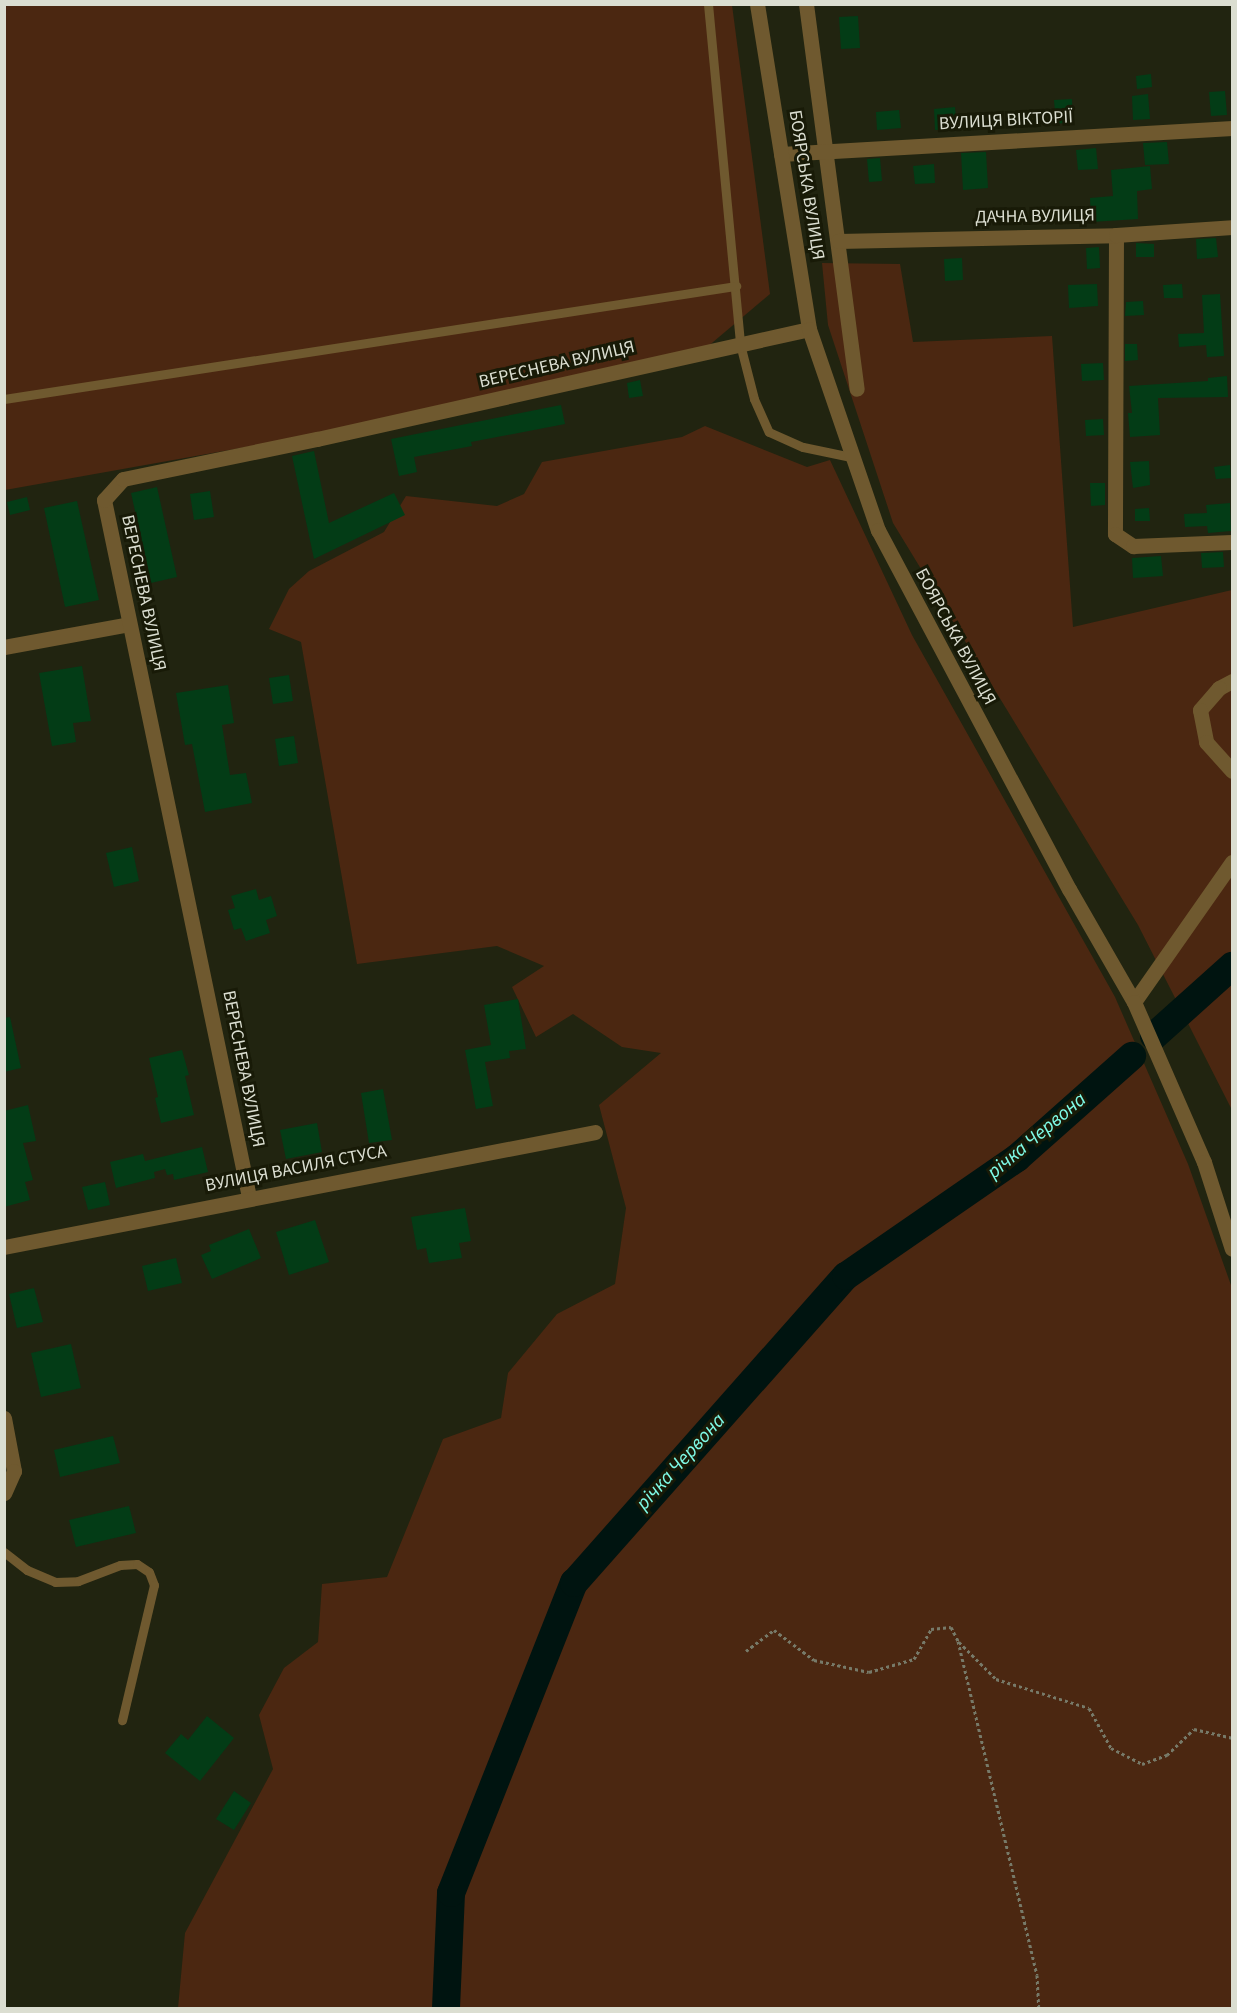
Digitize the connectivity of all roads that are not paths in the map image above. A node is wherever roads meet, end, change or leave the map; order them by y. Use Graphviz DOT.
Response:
graph roads {
  1 [pos="708,4"];
  2 [pos="757,4"];
  3 [pos="816,4"];
  4 [pos="806,5"];
  5 [pos="1233,128"];
  6 [pos="826,151"];
  7 [pos="782,154"];
  8 [pos="1233,227"];
  9 [pos="1116,234"];
  10 [pos="838,241"];
  11 [pos="736,286"];
  12 [pos="809,329"];
  13 [pos="740,344"];
  14 [pos="857,389"];
  15 [pos="4,399"];
  16 [pos="851,457"];
  17 [pos="1233,542"];
  18 [pos="129,624"];
  19 [pos="4,647"];
  20 [pos="1233,681"];
  21 [pos="1233,771"];
  22 [pos="1233,862"];
  23 [pos="1134,1002"];
  24 [pos="595,1131"];
  25 [pos="249,1197"];
  26 [pos="4,1247"];
  27 [pos="1233,1248"];
  28 [pos="4,1418"];
  29 [pos="4,1492"];
  30 [pos="4,1552"];
  31 [pos="122,1720"];
  1 -- 11 [label="lane"];
  2 -- 7 [label="street, БОЯРСЬКА ВУЛИЦЯ"];
  3 -- 4 [label="street"];
  4 -- 6 [label="street"];
  5 -- 6 [label="street, ВУЛИЦЯ ВІКТОРІЇ"];
  6 -- 7 [label="street, ВУЛИЦЯ ВІКТОРІЇ"];
  6 -- 10 [label="street"];
  7 -- 12 [label="street, БОЯРСЬКА ВУЛИЦЯ"];
  8 -- 9 [label="street, ДАЧНА ВУЛИЦЯ"];
  9 -- 10 [label="street, ДАЧНА ВУЛИЦЯ"];
  9 -- 17 [label="street"];
  10 -- 14 [label="street"];
  11 -- 13 [label="lane"];
  11 -- 15 [label="lane"];
  12 -- 13 [label="street, ВЕРЕСНЕВА ВУЛИЦЯ"];
  12 -- 16 [label="street, БОЯРСЬКА ВУЛИЦЯ"];
  13 -- 16 [label="lane"];
  13 -- 18 [label="street, ВЕРЕСНЕВА ВУЛИЦЯ"];
  16 -- 23 [label="street, БОЯРСЬКА ВУЛИЦЯ"];
  18 -- 19 [label="street"];
  18 -- 25 [label="street, ВЕРЕСНЕВА ВУЛИЦЯ"];
  20 -- 21 [label="street"];
  22 -- 23 [label="street"];
  23 -- 27 [label="street, БОЯРСЬКА ВУЛИЦЯ"];
  24 -- 25 [label="street, ВУЛИЦЯ ВАСИЛЯ СТУСА"];
  25 -- 26 [label="street, ВУЛИЦЯ ВАСИЛЯ СТУСА"];
  28 -- 29 [label="street"];
  30 -- 31 [label="lane"];
}
